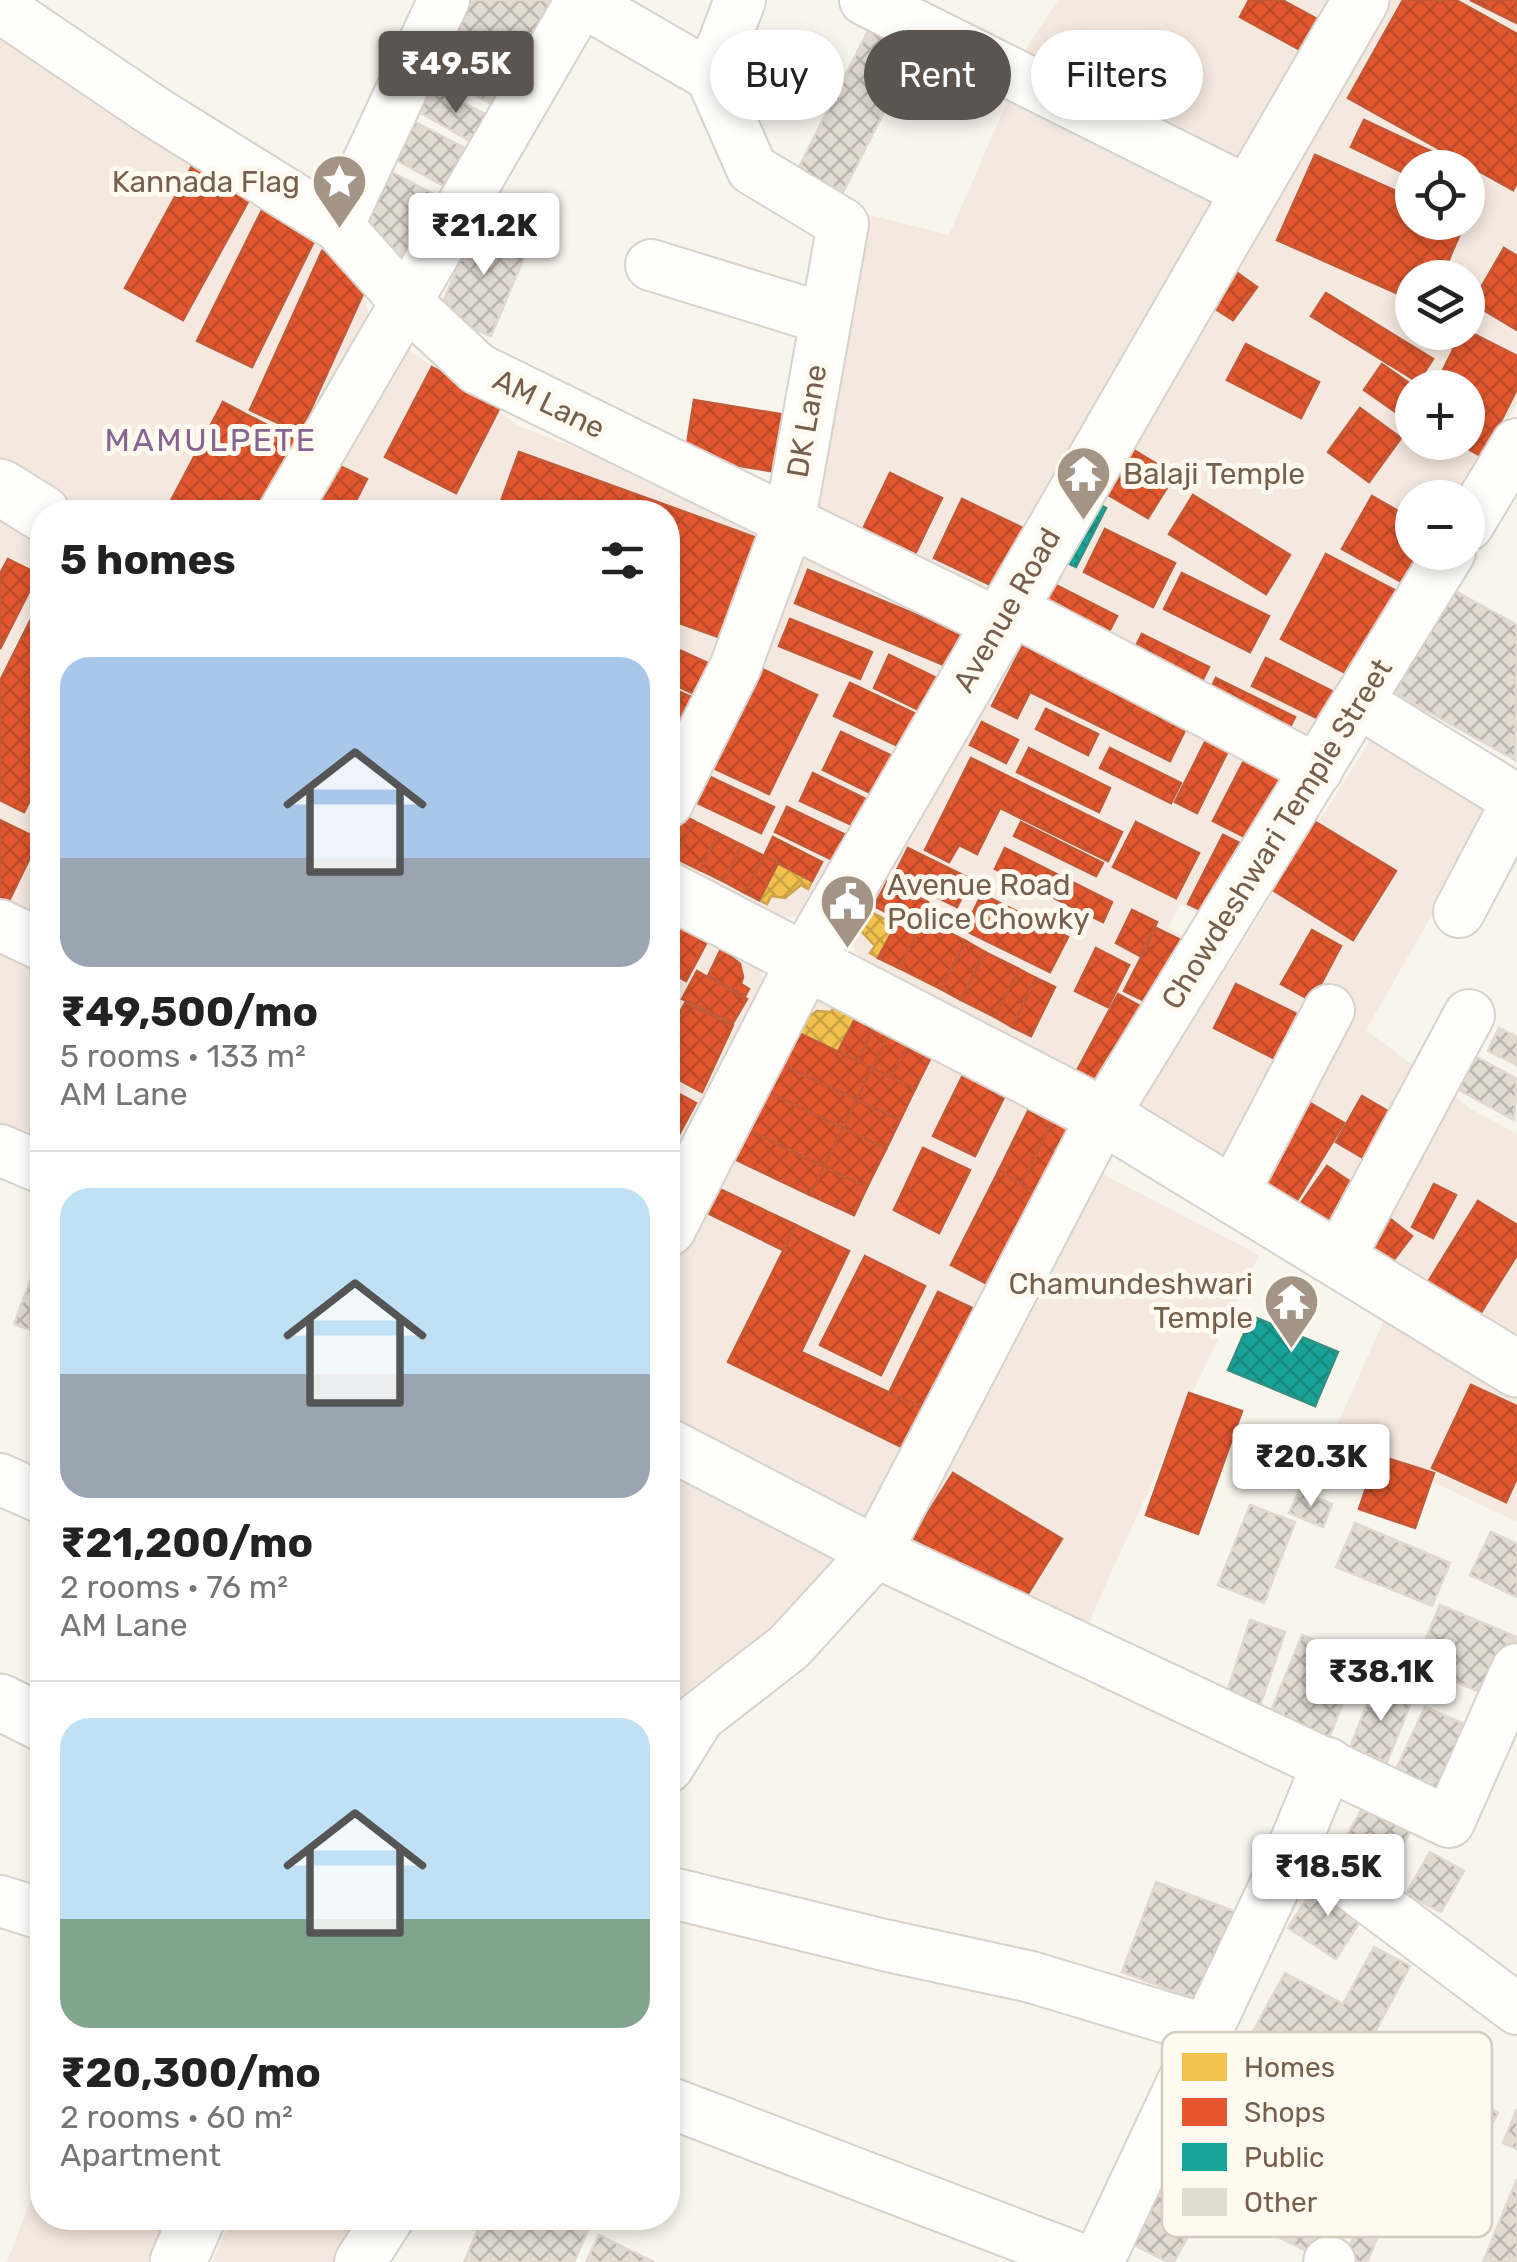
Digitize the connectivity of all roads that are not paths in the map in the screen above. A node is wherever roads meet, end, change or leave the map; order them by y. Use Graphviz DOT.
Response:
graph roads {
  1 [pos="444,0"];
  2 [pos="581,0"];
  3 [pos="740,0"];
  4 [pos="865,0"];
  5 [pos="1362,0"];
  6 [pos="0,7"];
  7 [pos="729,30"];
  8 [pos="710,75"];
  9 [pos="730,120"];
  10 [pos="1249,192"];
  11 [pos="338,226"];
  12 [pos="651,265"];
  13 [pos="406,302"];
  14 [pos="826,319"];
  15 [pos="1517,444"];
  16 [pos="0,487"];
  17 [pos="1485,497"];
  18 [pos="291,500"];
  19 [pos="30,506"];
  20 [pos="790,519"];
  21 [pos="1439,570"];
  22 [pos="1004,616"];
  23 [pos="1358,702"];
  24 [pos="1317,770"];
  25 [pos="680,778"];
  26 [pos="1517,801"];
  27 [pos="680,896"];
  28 [pos="1459,912"];
  29 [pos="0,925"];
  30 [pos="30,939"];
  31 [pos="804,962"];
  32 [pos="1329,1010"];
  33 [pos="1469,1014"];
  34 [pos="1103,1116"];
  35 [pos="0,1150"];
  36 [pos="30,1163"];
  37 [pos="1232,1194"];
  38 [pos="680,1205"];
  39 [pos="1338,1260"];
  40 [pos="1517,1369"];
  41 [pos="680,1450"];
  42 [pos="0,1479"];
  43 [pos="30,1493"];
  44 [pos="876,1552"];
  45 [pos="1511,1695"];
  46 [pos="0,1702"];
  47 [pos="30,1717"];
  48 [pos="680,1747"];
  49 [pos="1328,1764"];
  50 [pos="1295,1843"];
  51 [pos="680,1895"];
  52 [pos="0,1901"];
  53 [pos="30,1910"];
  54 [pos="1517,2009"];
  55 [pos="1207,2030"];
  56 [pos="680,2107"];
  57 [pos="1162,2126"];
  58 [pos="192,2230"];
  59 [pos="380,2230"];
  60 [pos="178,2262"];
  61 [pos="360,2262"];
  62 [pos="1088,2262"];
  63 [pos="1098,2262"];
  1 -- 11 [label="street"];
  2 -- 8 [label="street"];
  2 -- 13 [label="street"];
  3 -- 7 [label="street"];
  4 -- 10 [label="street"];
  5 -- 10 [label="street, Avenue Road"];
  6 -- 11 [label="street, AM Lane"];
  9 -- 14 [label="street, DK Lane"];
  10 -- 22 [label="street, Avenue Road"];
  11 -- 13 [label="street, AM Lane"];
  12 -- 14 [label="street"];
  13 -- 18 [label="street"];
  13 -- 20 [label="street, AM Lane"];
  14 -- 20 [label="street, DK Lane"];
  15 -- 17 [label="street"];
  16 -- 19 [label="street"];
  20 -- 22 [label="street, AM Lane"];
  20 -- 25 [label="street, DK Lane"];
  21 -- 23 [label="street, Chowdeshwari Temple Street"];
  22 -- 24 [label="street, AM Lane"];
  22 -- 31 [label="street, Avenue Road"];
  23 -- 24 [label="street, Chowdeshwari Temple Street"];
  23 -- 26 [label="street"];
  24 -- 34 [label="street, Chowdeshwari Temple Street"];
  26 -- 28 [label="street"];
  27 -- 31 [label="street"];
  29 -- 30 [label="street"];
  31 -- 34 [label="street"];
  31 -- 38 [label="street, Avenue Road"];
  32 -- 37 [label="street"];
  33 -- 39 [label="street"];
  34 -- 37 [label="street"];
  34 -- 44 [label="street, Chowdeshwari Temple Street"];
  35 -- 36 [label="street"];
  37 -- 39 [label="street"];
  39 -- 40 [label="street"];
  41 -- 44 [label="street"];
  42 -- 43 [label="street"];
  44 -- 48 [label="street, Chowdeshwari Temple Street"];
  44 -- 49 [label="street"];
  45 -- 49 [label="street"];
  46 -- 47 [label="street"];
  49 -- 50 [label="street"];
  50 -- 54 [label="street"];
  50 -- 55 [label="street"];
  51 -- 55 [label="street"];
  52 -- 53 [label="street"];
  56 -- 62 [label="street"];
  57 -- 63 [label="street"];
  58 -- 60 [label="street"];
  59 -- 61 [label="street"];
}
